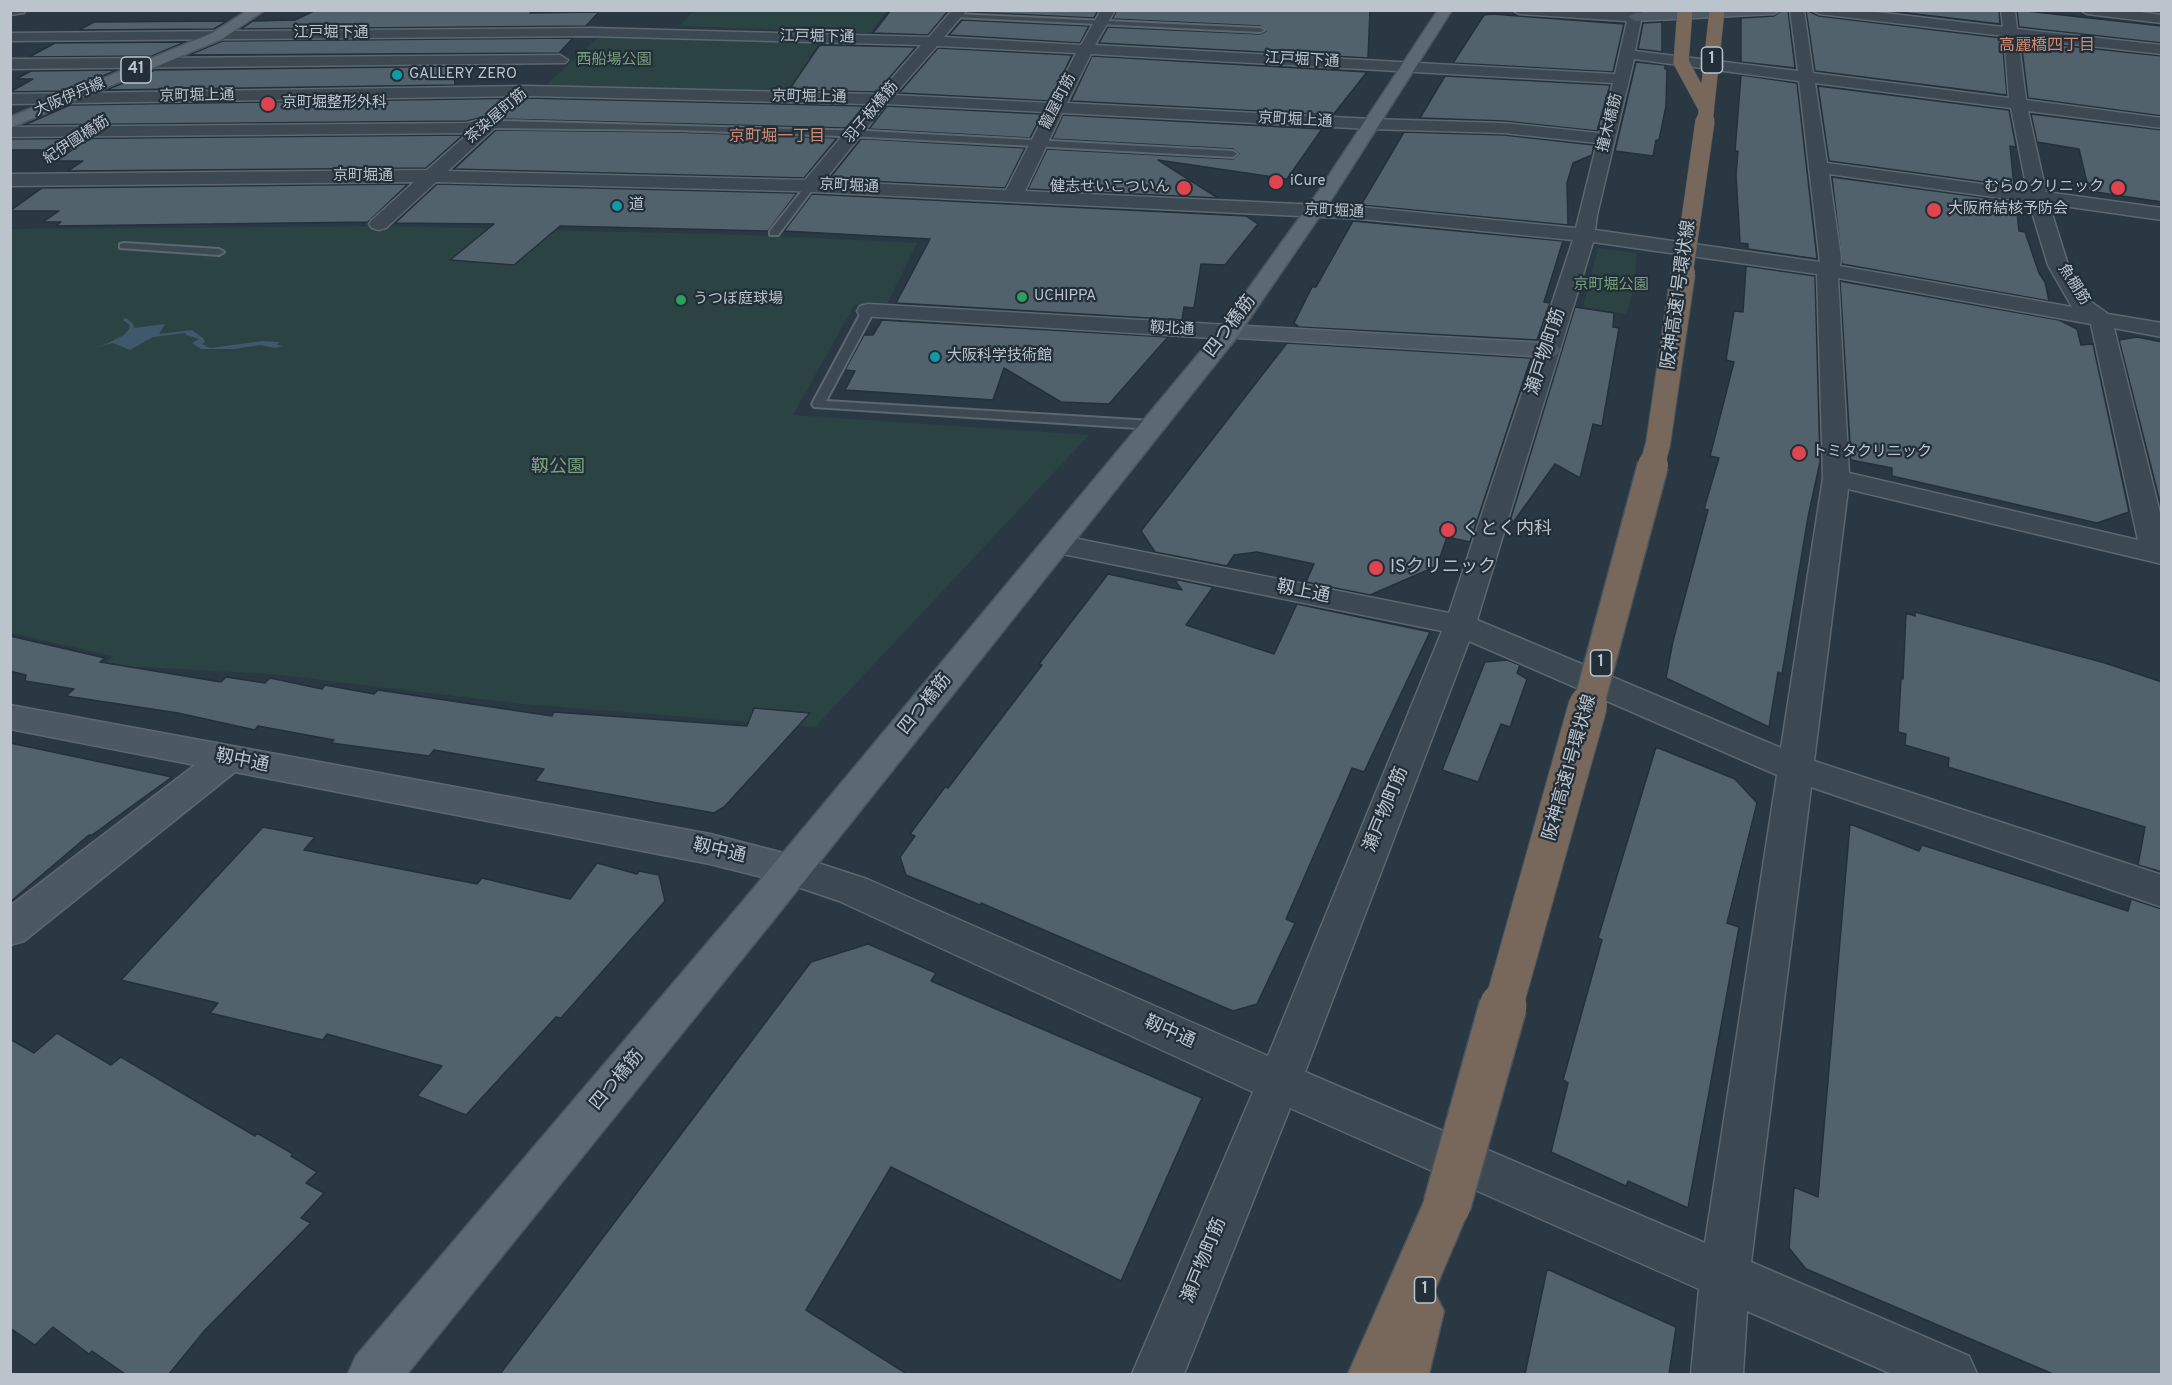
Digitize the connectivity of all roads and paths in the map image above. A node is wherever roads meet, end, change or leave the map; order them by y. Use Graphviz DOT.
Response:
graph roads {
  1 [pos="10,10"];
  2 [pos="19,10"];
  3 [pos="233,10"];
  4 [pos="258,10"];
  5 [pos="1445,10"];
  6 [pos="1519,10"];
  7 [pos="1685,10"];
  8 [pos="1717,10"];
  9 [pos="1774,10"];
  10 [pos="1797,10"];
  11 [pos="1819,10"];
  12 [pos="2008,10"];
  13 [pos="2087,10"];
  14 [pos="958,13"];
  15 [pos="1635,14"];
  16 [pos="1104,17"];
  17 [pos="606,18"];
  18 [pos="2162,19"];
  19 [pos="271,21"];
  20 [pos="1260,30"];
  21 [pos="590,32"];
  22 [pos="2012,32"];
  23 [pos="250,35"];
  24 [pos="187,36"];
  25 [pos="217,36"];
  26 [pos="10,37"];
  27 [pos="933,41"];
  28 [pos="1086,49"];
  29 [pos="2162,50"];
  30 [pos="1627,54"];
  31 [pos="560,60"];
  32 [pos="10,64"];
  33 [pos="126,64"];
  34 [pos="188,64"];
  35 [pos="1407,67"];
  36 [pos="1807,76"];
  37 [pos="1622,80"];
  38 [pos="149,81"];
  39 [pos="527,91"];
  40 [pos="114,98"];
  41 [pos="10,99"];
  42 [pos="40,99"];
  43 [pos="69,99"];
  44 [pos="882,99"];
  45 [pos="2018,104"];
  46 [pos="1056,108"];
  47 [pos="1707,110"];
  48 [pos="10,111"];
  49 [pos="10,123"];
  50 [pos="2162,123"];
  51 [pos="1371,124"];
  52 [pos="486,125"];
  53 [pos="10,132"];
  54 [pos="33,132"];
  55 [pos="92,132"];
  56 [pos="854,134"];
  57 [pos="1607,139"];
  58 [pos="10,141"];
  59 [pos="1039,143"];
  60 [pos="65,149"];
  61 [pos="1233,154"];
  62 [pos="48,161"];
  63 [pos="1817,167"];
  64 [pos="430,176"];
  65 [pos="13,182"];
  66 [pos="811,185"];
  67 [pos="1013,195"];
  68 [pos="2037,195"];
  69 [pos="1313,210"];
  70 [pos="2162,214"];
  71 [pos="379,224"];
  72 [pos="774,234"];
  73 [pos="1585,235"];
  74 [pos="124,246"];
  75 [pos="219,252"];
  76 [pos="1829,271"];
  77 [pos="868,311"];
  78 [pos="2101,319"];
  79 [pos="2162,330"];
  80 [pos="1229,332"];
  81 [pos="1548,350"];
  82 [pos="1153,425"];
  83 [pos="1836,478"];
  84 [pos="1058,544"];
  85 [pos="2158,554"];
  86 [pos="1460,625"];
  87 [pos="10,717"];
  88 [pos="228,759"];
  89 [pos="1794,768"];
  90 [pos="790,869"];
  91 [pos="2162,891"];
  92 [pos="10,929"];
  93 [pos="1279,1082"];
  94 [pos="1725,1275"];
  95 [pos="1397,1371"];
  96 [pos="374,1374"];
  97 [pos="1158,1374"];
  98 [pos="1717,1374"];
  99 [pos="1951,1374"];
  1 -- 2 [label="street"];
  3 -- 24 [label="street"];
  4 -- 25 [label="main road, 大阪伊丹線 / 41"];
  5 -- 35 [label="main road, 四つ橋筋"];
  6 -- 15 [label="street"];
  7 -- 47 [label="highway, bridge"];
  8 -- 47 [label="highway, 阪神高速1号環状線 / 1, bridge"];
  9 -- 15 [label="street"];
  10 -- 36 [label="street"];
  11 -- 22 [label="street"];
  12 -- 22 [label="street, 魚棚筋"];
  13 -- 18 [label="street"];
  14 -- 16 [label="lane"];
  14 -- 27 [label="street, 羽子板橋筋"];
  15 -- 30 [label="street, 撞木橋筋"];
  16 -- 20 [label="lane"];
  16 -- 28 [label="street, 籠屋町筋"];
  17 -- 21 [label="street, 茶染屋町筋"];
  19 -- 23 [label="street"];
  21 -- 23 [label="street, 江戸堀下通"];
  21 -- 27 [label="street, 江戸堀下通"];
  21 -- 31 [label="street, 茶染屋町筋"];
  22 -- 29 [label="street"];
  22 -- 45 [label="street, 魚棚筋"];
  23 -- 25 [label="street, 江戸堀下通"];
  23 -- 34 [label="street"];
  24 -- 25 [label="street, 江戸堀下通"];
  24 -- 26 [label="street, 江戸堀下通"];
  24 -- 33 [label="street"];
  25 -- 38 [label="main road, 大阪伊丹線 / 41"];
  27 -- 28 [label="street, 江戸堀下通"];
  27 -- 44 [label="street, 羽子板橋筋"];
  28 -- 35 [label="street, 江戸堀下通"];
  28 -- 46 [label="street, 籠屋町筋"];
  30 -- 36 [label="street"];
  30 -- 37 [label="street, 撞木橋筋"];
  31 -- 34 [label="street"];
  31 -- 39 [label="street, 茶染屋町筋"];
  32 -- 33 [label="street"];
  33 -- 38 [label="street"];
  33 -- 42 [label="street"];
  34 -- 38 [label="street"];
  35 -- 37 [label="street, 江戸堀下通"];
  35 -- 51 [label="main road, 四つ橋筋"];
  36 -- 45 [label="street"];
  36 -- 63 [label="street"];
  37 -- 57 [label="street, 撞木橋筋"];
  38 -- 39 [label="street, 京町堀上通"];
  38 -- 40 [label="street, 京町堀上通"];
  38 -- 43 [label="main road, 大阪伊丹線 / 41"];
  38 -- 55 [label="street, 紀伊國橋筋"];
  39 -- 44 [label="street, 京町堀上通"];
  39 -- 52 [label="street, 茶染屋町筋"];
  40 -- 43 [label="street, 京町堀上通"];
  40 -- 54 [label="street"];
  41 -- 42 [label="street, 京町堀上通"];
  42 -- 43 [label="street, 京町堀上通"];
  42 -- 48 [label="street"];
  43 -- 49 [label="main road, 大阪伊丹線 / 41"];
  44 -- 46 [label="street, 京町堀上通"];
  44 -- 56 [label="street, 羽子板橋筋"];
  45 -- 50 [label="street"];
  45 -- 68 [label="street, 魚棚筋"];
  46 -- 51 [label="street, 京町堀上通"];
  46 -- 59 [label="street, 籠屋町筋"];
  47 -- 95 [label="highway, 阪神高速1号環状線 / 1, bridge"];
  51 -- 57 [label="street, 京町堀上通"];
  51 -- 69 [label="main road, 四つ橋筋"];
  52 -- 55 [label="street"];
  52 -- 56 [label="lane"];
  52 -- 64 [label="street, 茶染屋町筋"];
  53 -- 54 [label="street"];
  54 -- 55 [label="street"];
  54 -- 58 [label="street"];
  55 -- 60 [label="street, 紀伊國橋筋"];
  56 -- 59 [label="lane"];
  56 -- 66 [label="street, 羽子板橋筋"];
  57 -- 73 [label="street, 撞木橋筋"];
  59 -- 61 [label="lane"];
  59 -- 67 [label="street, 籠屋町筋"];
  62 -- 65 [label="street, 紀伊國橋筋"];
  63 -- 68 [label="street"];
  63 -- 76 [label="street"];
  64 -- 65 [label="street, 京町堀通"];
  64 -- 66 [label="street, 京町堀通"];
  64 -- 71 [label="street, 茶染屋町筋"];
  66 -- 67 [label="street, 京町堀通"];
  66 -- 72 [label="lane"];
  67 -- 69 [label="street, 京町堀通"];
  68 -- 70 [label="street"];
  68 -- 78 [label="street, 魚棚筋"];
  69 -- 73 [label="street, 京町堀通"];
  69 -- 80 [label="main road, 四つ橋筋"];
  73 -- 76 [label="street, 京町堀通"];
  73 -- 81 [label="street, 瀬戸物町筋"];
  74 -- 75 [label="lane"];
  76 -- 78 [label="street, 京町堀通"];
  76 -- 83 [label="street"];
  77 -- 80 [label="street, 靱北通"];
  77 -- 82 [label="lane"];
  78 -- 79 [label="street, 京町堀通"];
  78 -- 85 [label="street, 魚棚筋"];
  80 -- 81 [label="street, 靱北通"];
  80 -- 82 [label="main road, 四つ橋筋"];
  81 -- 86 [label="street, 瀬戸物町筋"];
  82 -- 84 [label="main road, 四つ橋筋"];
  83 -- 85 [label="street"];
  83 -- 89 [label="street"];
  84 -- 86 [label="street, 靱上通"];
  84 -- 90 [label="main road, 四つ橋筋"];
  86 -- 89 [label="street, 靱上通"];
  86 -- 93 [label="street, 瀬戸物町筋"];
  87 -- 88 [label="street, 靱中通"];
  88 -- 90 [label="street, 靱中通"];
  88 -- 92 [label="street"];
  89 -- 91 [label="street, 靱上通"];
  89 -- 94 [label="street"];
  90 -- 93 [label="street, 靱中通"];
  90 -- 96 [label="main road, 四つ橋筋"];
  93 -- 94 [label="street, 靱中通"];
  93 -- 97 [label="street, 瀬戸物町筋"];
  94 -- 98 [label="street"];
  94 -- 99 [label="street, 靱中通"];
}
